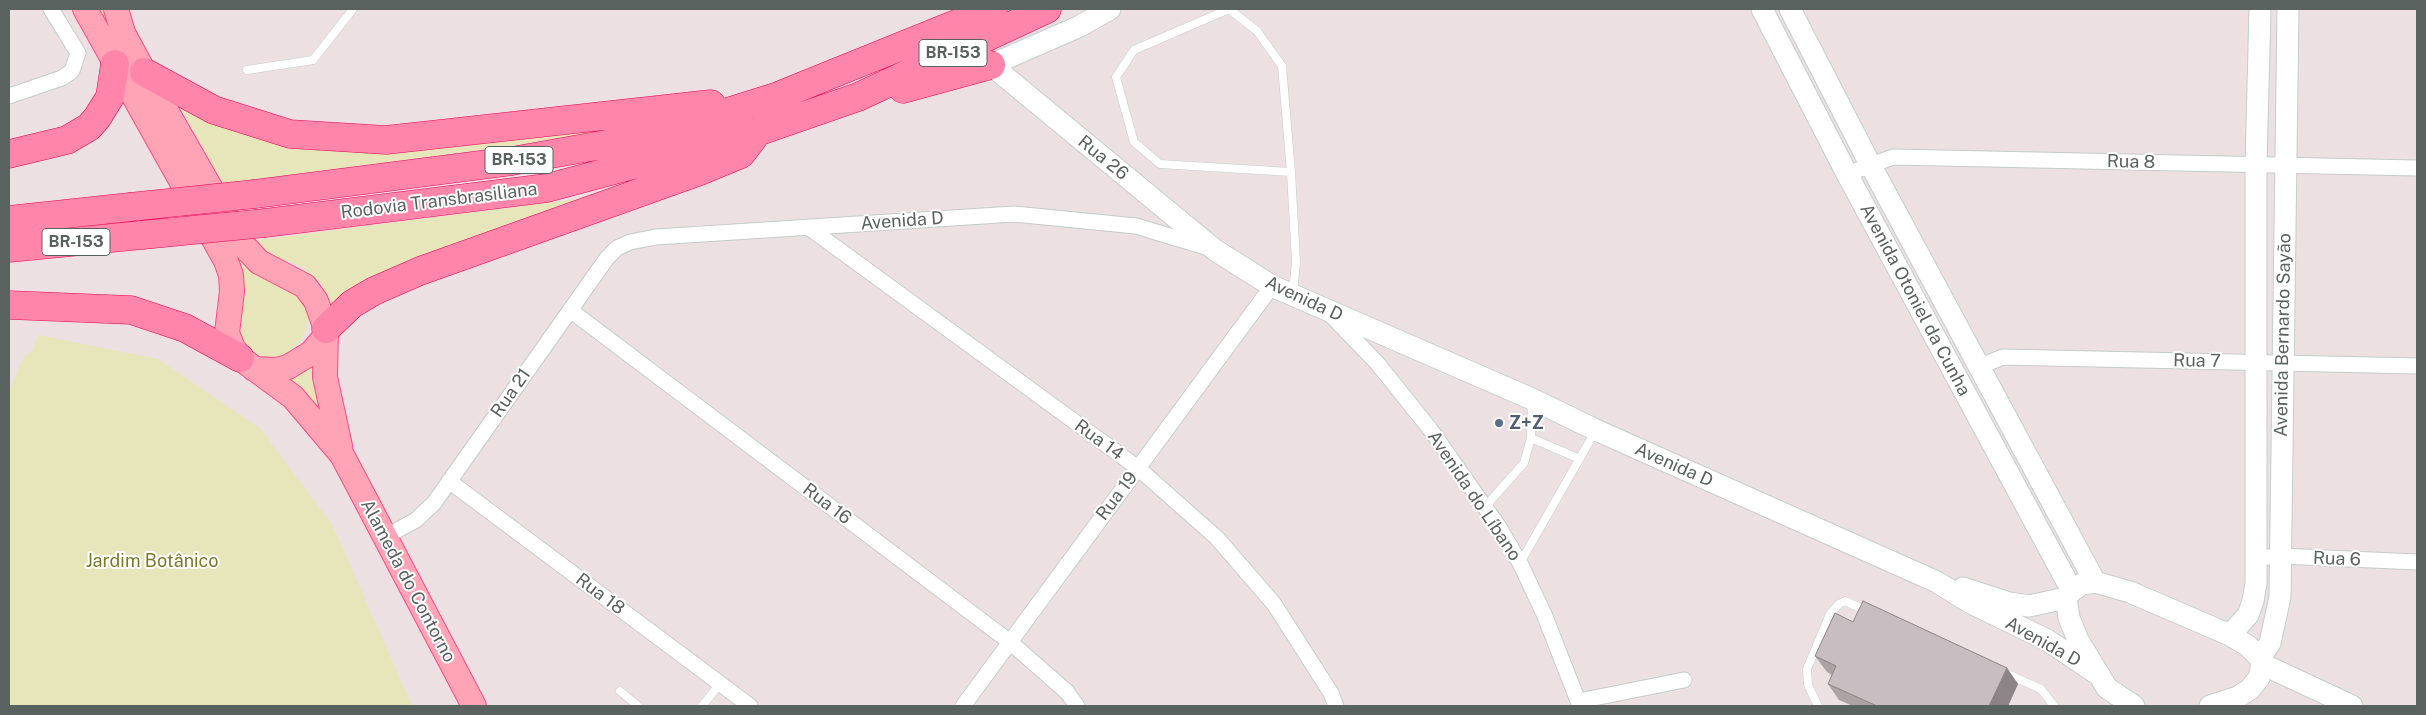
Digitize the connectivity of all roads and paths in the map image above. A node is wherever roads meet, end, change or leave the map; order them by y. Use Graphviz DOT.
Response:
graph roads {
  1 [pos="51,9"];
  2 [pos="84,9"];
  3 [pos="116,9"];
  4 [pos="353,9"];
  5 [pos="993,9"];
  6 [pos="1048,9"];
  7 [pos="1110,9"];
  8 [pos="1762,9"];
  9 [pos="1790,9"];
  10 [pos="2260,9"];
  11 [pos="2288,9"];
  12 [pos="969,16"];
  13 [pos="115,64"];
  14 [pos="991,65"];
  15 [pos="247,70"];
  16 [pos="144,72"];
  17 [pos="9,96"];
  18 [pos="778,96"];
  19 [pos="858,97"];
  20 [pos="757,132"];
  21 [pos="9,154"];
  22 [pos="1870,164"];
  23 [pos="2256,165"];
  24 [pos="2285,165"];
  25 [pos="2417,168"];
  26 [pos="1291,172"];
  27 [pos="1847,174"];
  28 [pos="9,220"];
  29 [pos="808,227"];
  30 [pos="630,242"];
  31 [pos="9,248"];
  32 [pos="1215,250"];
  33 [pos="1272,286"];
  34 [pos="1293,296"];
  35 [pos="9,304"];
  36 [pos="570,310"];
  37 [pos="1327,311"];
  38 [pos="325,334"];
  39 [pos="2255,362"];
  40 [pos="247,363"];
  41 [pos="2282,363"];
  42 [pos="2417,366"];
  43 [pos="1978,367"];
  44 [pos="1532,399"];
  45 [pos="1596,430"];
  46 [pos="1531,438"];
  47 [pos="342,455"];
  48 [pos="1580,459"];
  49 [pos="1138,468"];
  50 [pos="450,481"];
  51 [pos="1485,507"];
  52 [pos="385,537"];
  53 [pos="2281,556"];
  54 [pos="2256,558"];
  55 [pos="2417,562"];
  56 [pos="1520,563"];
  57 [pos="1937,582"];
  58 [pos="2095,582"];
  59 [pos="2069,594"];
  60 [pos="1880,617"];
  61 [pos="2230,635"];
  62 [pos="1010,642"];
  63 [pos="2261,661"];
  64 [pos="1996,669"];
  65 [pos="1684,680"];
  66 [pos="720,684"];
  67 [pos="2106,689"];
  68 [pos="620,691"];
  69 [pos="2238,697"];
  70 [pos="1580,704"];
  71 [pos="474,706"];
  72 [pos="638,706"];
  73 [pos="702,706"];
  74 [pos="750,706"];
  75 [pos="963,706"];
  76 [pos="1077,706"];
  77 [pos="1336,706"];
  78 [pos="1818,706"];
  79 [pos="2054,706"];
  80 [pos="2134,706"];
  81 [pos="2210,706"];
  82 [pos="2257,706"];
  83 [pos="2352,706"];
  1 -- 17 [label="street"];
  2 -- 13 [label="main road"];
  3 -- 16 [label="main road, Alameda do Contorno"];
  4 -- 15 [label="lane"];
  5 -- 12 [label="highway, Rodovia Transbrasiliana / BR-153"];
  6 -- 19 [label="highway, Rodovia Transbrasiliana / BR-153"];
  7 -- 14 [label="street"];
  8 -- 27 [label="street, Avenida Otoniel da Cunha"];
  9 -- 22 [label="street, Avenida Otoniel da Cunha"];
  10 -- 23 [label="street, Avenida Bernardo Sayão"];
  11 -- 24 [label="street, Avenida Bernardo Sayão"];
  12 -- 18 [label="highway, Rodovia Transbrasiliana / BR-153"];
  13 -- 21 [label="highway"];
  13 -- 40 [label="main road"];
  14 -- 19 [label="highway"];
  14 -- 32 [label="street, Rua 26"];
  16 -- 18 [label="highway"];
  16 -- 38 [label="main road, Alameda do Contorno"];
  18 -- 28 [label="highway, Rodovia Transbrasiliana / BR-153, bridge"];
  19 -- 20 [label="highway, Rodovia Transbrasiliana / BR-153"];
  20 -- 31 [label="highway, Rodovia Transbrasiliana / BR-153, bridge"];
  20 -- 38 [label="highway"];
  22 -- 23 [label="street, Rua 8"];
  22 -- 27 [label="street, Rua 8"];
  22 -- 43 [label="street, Avenida Otoniel da Cunha"];
  23 -- 24 [label="street, Rua 8"];
  23 -- 39 [label="street, Avenida Bernardo Sayão"];
  24 -- 25 [label="street, Rua 8"];
  24 -- 41 [label="street, Avenida Bernardo Sayão"];
  26 -- 26 [label="lane"];
  26 -- 34 [label="lane"];
  27 -- 59 [label="street, Avenida Otoniel da Cunha"];
  29 -- 30 [label="street, Avenida D"];
  29 -- 32 [label="street, Avenida D"];
  29 -- 49 [label="street, Rua 14"];
  30 -- 36 [label="street, Rua 21"];
  32 -- 33 [label="street, Avenida D"];
  33 -- 34 [label="street, Avenida D"];
  33 -- 49 [label="street, Rua 19"];
  34 -- 37 [label="street, Avenida D"];
  35 -- 40 [label="highway"];
  36 -- 50 [label="street, Rua 21"];
  36 -- 62 [label="street, Rua 16"];
  37 -- 44 [label="street, Avenida D"];
  37 -- 51 [label="street, Avenida do Líbano"];
  38 -- 40 [label="main road"];
  38 -- 47 [label="main road, Alameda do Contorno"];
  39 -- 41 [label="street, Rua 7"];
  39 -- 43 [label="street, Rua 7"];
  39 -- 54 [label="street, Avenida Bernardo Sayão"];
  40 -- 47 [label="main road, Alameda do Contorno"];
  41 -- 42 [label="street, Rua 7"];
  41 -- 53 [label="street, Avenida Bernardo Sayão"];
  43 -- 58 [label="street, Avenida Otoniel da Cunha"];
  44 -- 45 [label="street, Avenida D"];
  44 -- 46 [label="lane"];
  45 -- 48 [label="lane"];
  45 -- 57 [label="street, Avenida D"];
  46 -- 48 [label="lane"];
  46 -- 51 [label="lane"];
  47 -- 52 [label="main road, Alameda do Contorno"];
  48 -- 56 [label="lane"];
  49 -- 62 [label="street, Rua 19"];
  49 -- 77 [label="street, Rua 14"];
  50 -- 52 [label="street, Rua 21"];
  50 -- 66 [label="street, Rua 18"];
  51 -- 56 [label="street, Avenida do Líbano"];
  52 -- 71 [label="main road, Alameda do Contorno"];
  53 -- 54 [label="street, Rua 6"];
  53 -- 55 [label="street, Rua 6"];
  53 -- 63 [label="street, Avenida Bernardo Sayão"];
  54 -- 61 [label="street, Avenida Bernardo Sayão"];
  56 -- 70 [label="street, Avenida do Líbano"];
  57 -- 59 [label="street, Avenida D"];
  57 -- 67 [label="street, Avenida D"];
  58 -- 59 [label="street, Avenida D"];
  58 -- 61 [label="street"];
  59 -- 67 [label="street, Avenida Otoniel da Cunha"];
  60 -- 78 [label="lane"];
  61 -- 63 [label="street"];
  62 -- 75 [label="street, Rua 19"];
  62 -- 76 [label="street, Rua 16"];
  63 -- 69 [label="street, Avenida Bernardo Sayão"];
  63 -- 83 [label="street"];
  64 -- 79 [label="lane"];
  65 -- 70 [label="street"];
  66 -- 73 [label="lane"];
  66 -- 74 [label="street, Rua 18"];
  67 -- 80 [label="street, Avenida D"];
  68 -- 72 [label="lane"];
  69 -- 81 [label="street"];
  69 -- 82 [label="street"];
}
